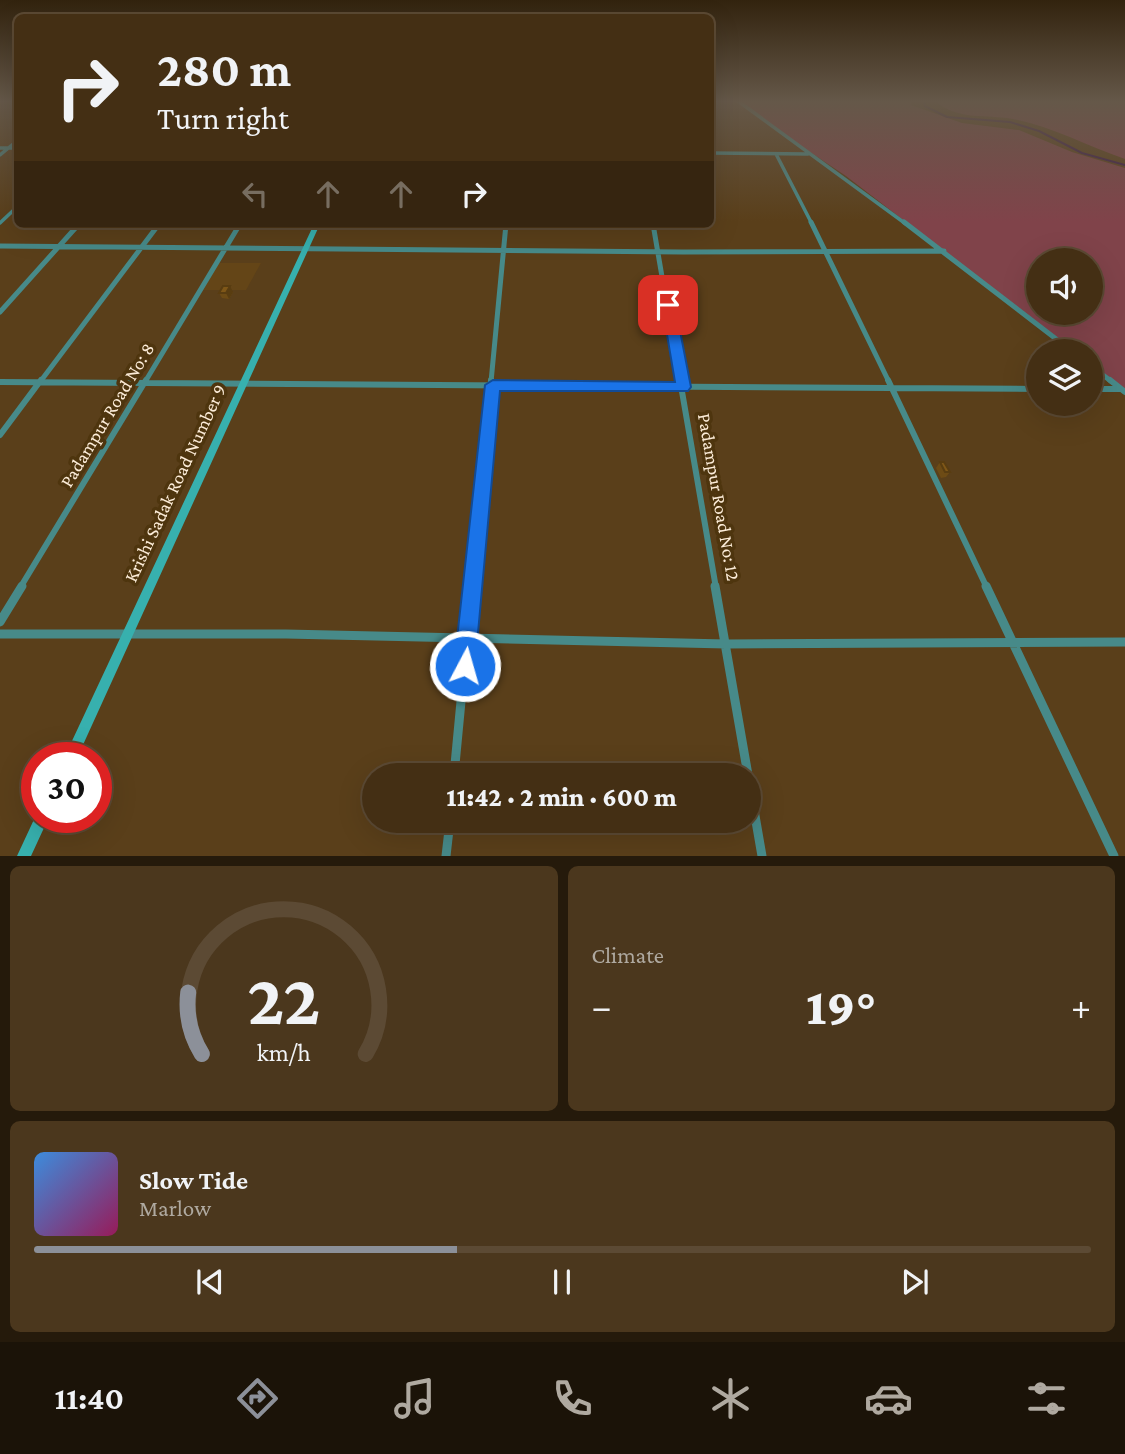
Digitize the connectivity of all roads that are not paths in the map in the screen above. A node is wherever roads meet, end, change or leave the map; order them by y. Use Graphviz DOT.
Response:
graph roads {
  1 [pos="792,141"];
  2 [pos="14,144"];
  3 [pos="0,148"];
  4 [pos="8,148"];
  5 [pos="14,148"];
  6 [pos="714,153"];
  7 [pos="776,154"];
  8 [pos="810,154"];
  9 [pos="0,155"];
  10 [pos="14,210"];
  11 [pos="0,223"];
  12 [pos="75,228"];
  13 [pos="156,228"];
  14 [pos="238,228"];
  15 [pos="315,228"];
  16 [pos="506,228"];
  17 [pos="654,228"];
  18 [pos="0,246"];
  19 [pos="58,247"];
  20 [pos="142,247"];
  21 [pos="305,248"];
  22 [pos="226,249"];
  23 [pos="505,250"];
  24 [pos="659,250"];
  25 [pos="944,251"];
  26 [pos="827,252"];
  27 [pos="0,312"];
  28 [pos="1056,339"];
  29 [pos="1103,375"];
  30 [pos="41,381"];
  31 [pos="0,382"];
  32 [pos="242,384"];
  33 [pos="144,385"];
  34 [pos="493,385"];
  35 [pos="683,387"];
  36 [pos="890,388"];
  37 [pos="1026,389"];
  38 [pos="1103,389"];
  39 [pos="1123,390"];
  40 [pos="0,435"];
  41 [pos="0,622"];
  42 [pos="0,634"];
  43 [pos="126,635"];
  44 [pos="467,639"];
  45 [pos="1012,642"];
  46 [pos="1125,642"];
  47 [pos="726,644"];
  48 [pos="76,742"];
  49 [pos="455,763"];
  50 [pos="746,763"];
  51 [pos="35,833"];
  52 [pos="449,833"];
  53 [pos="758,833"];
  54 [pos="24,856"];
  55 [pos="446,856"];
  56 [pos="762,856"];
  57 [pos="1114,856"];
  1 -- 8 [label="street"];
  2 -- 4 [label="street"];
  3 -- 4 [label="street"];
  4 -- 5 [label="street"];
  4 -- 9 [label="street"];
  6 -- 7 [label="street"];
  7 -- 8 [label="street"];
  7 -- 26 [label="street"];
  8 -- 25 [label="street"];
  10 -- 11 [label="street"];
  12 -- 19 [label="street"];
  13 -- 20 [label="street"];
  14 -- 22 [label="street, Padampur Road No: 8"];
  15 -- 21 [label="street, Krishi Sadak Road Number 9"];
  16 -- 23 [label="street"];
  17 -- 24 [label="street, Padampur Road No: 12"];
  18 -- 19 [label="street"];
  19 -- 20 [label="street"];
  19 -- 27 [label="street"];
  20 -- 22 [label="street"];
  20 -- 30 [label="street"];
  21 -- 22 [label="street"];
  21 -- 23 [label="street"];
  21 -- 32 [label="street, Krishi Sadak Road Number 9"];
  22 -- 33 [label="street, Padampur Road No: 8"];
  23 -- 24 [label="street"];
  23 -- 34 [label="street"];
  24 -- 26 [label="street"];
  24 -- 35 [label="street, Padampur Road No: 12"];
  25 -- 26 [label="street"];
  25 -- 28 [label="street"];
  26 -- 36 [label="street"];
  29 -- 39 [label="street"];
  30 -- 31 [label="street"];
  30 -- 33 [label="street"];
  30 -- 40 [label="street"];
  32 -- 33 [label="street"];
  32 -- 34 [label="street"];
  32 -- 43 [label="street, Krishi Sadak Road Number 9"];
  33 -- 41 [label="street, Padampur Road No: 8"];
  34 -- 35 [label="street"];
  34 -- 44 [label="street"];
  35 -- 36 [label="street"];
  35 -- 47 [label="street, Padampur Road No: 12"];
  36 -- 37 [label="street"];
  36 -- 45 [label="street"];
  38 -- 39 [label="street"];
  42 -- 43 [label="street"];
  43 -- 44 [label="street"];
  43 -- 48 [label="street, Krishi Sadak Road Number 9"];
  44 -- 47 [label="street"];
  44 -- 49 [label="street"];
  45 -- 46 [label="street"];
  45 -- 47 [label="street"];
  45 -- 57 [label="street"];
  47 -- 50 [label="street, Padampur Road No: 12"];
  51 -- 54 [label="street"];
  52 -- 55 [label="street"];
  53 -- 56 [label="street"];
}
